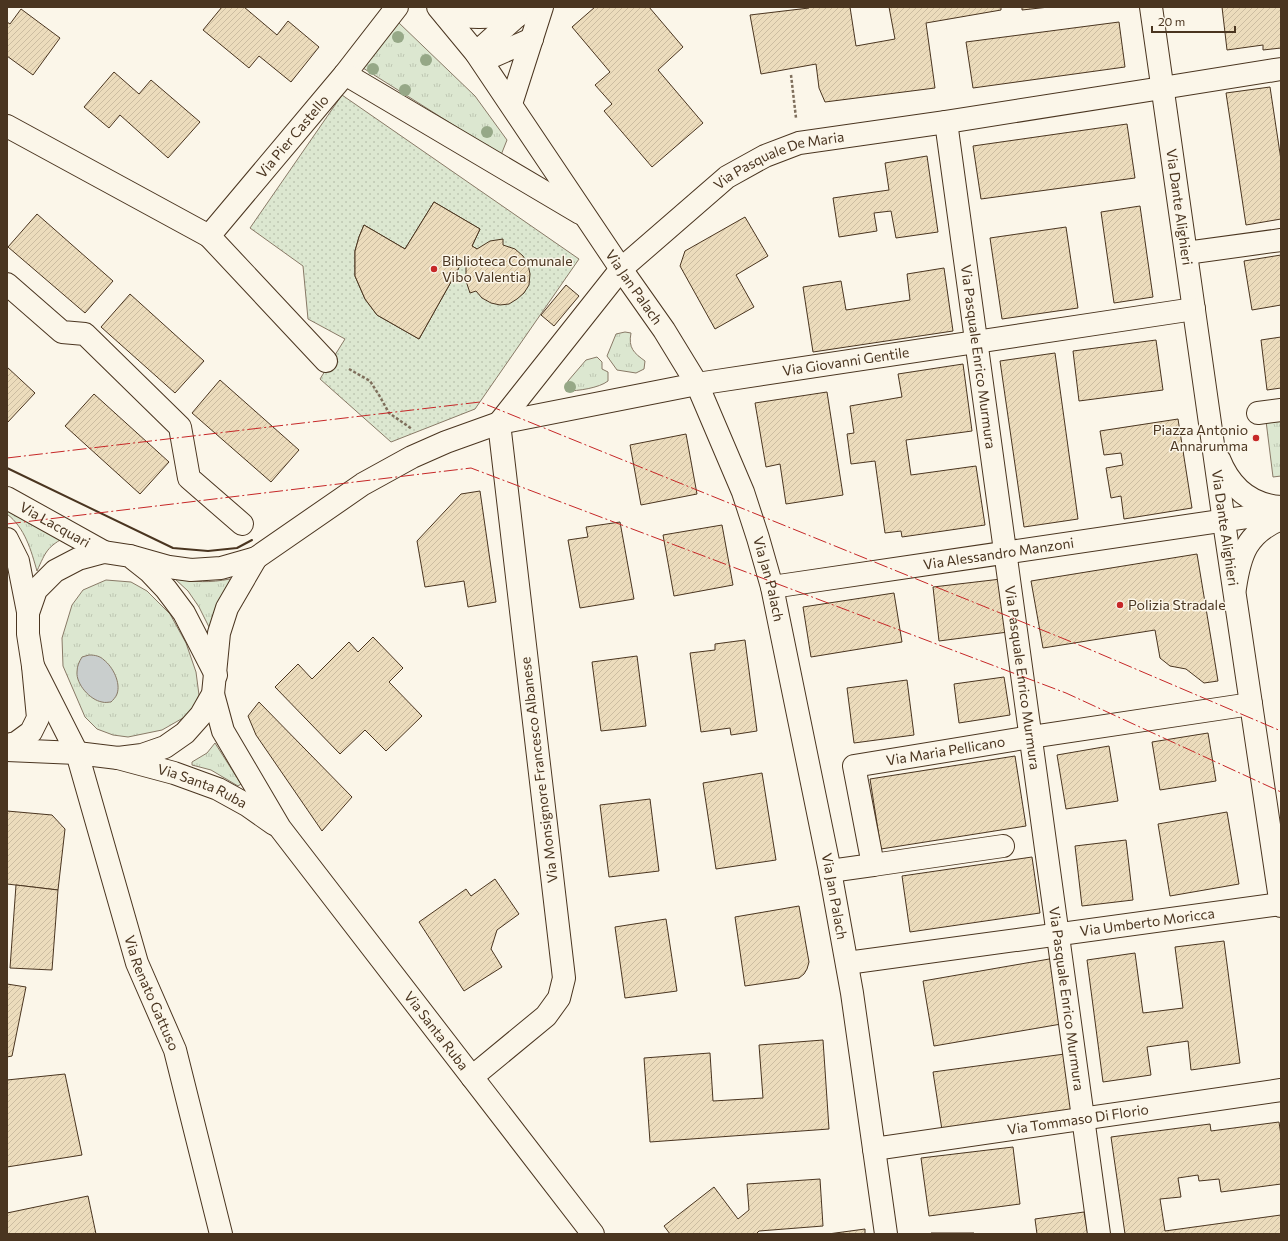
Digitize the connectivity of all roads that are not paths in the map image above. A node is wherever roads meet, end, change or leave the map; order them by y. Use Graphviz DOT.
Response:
graph roads {
  1 [pos="397,7"];
  2 [pos="542,7"];
  3 [pos="1151,7"];
  4 [pos="525,11"];
  5 [pos="442,12"];
  6 [pos="532,38"];
  7 [pos="479,57"];
  8 [pos="1281,68"];
  9 [pos="345,74"];
  10 [pos="1162,88"];
  11 [pos="511,104"];
  12 [pos="946,122"];
  13 [pos="7,126"];
  14 [pos="585,215"];
  15 [pos="210,236"];
  16 [pos="1281,240"];
  17 [pos="1186,253"];
  18 [pos="621,269"];
  19 [pos="7,284"];
  20 [pos="1194,309"];
  21 [pos="976,342"];
  22 [pos="326,361"];
  23 [pos="697,384"];
  24 [pos="1281,410"];
  25 [pos="1258,413"];
  26 [pos="499,423"];
  27 [pos="1213,443"];
  28 [pos="7,498"];
  29 [pos="1281,507"];
  30 [pos="1281,512"];
  31 [pos="1281,519"];
  32 [pos="1224,522"];
  33 [pos="242,524"];
  34 [pos="7,539"];
  35 [pos="104,552"];
  36 [pos="1005,553"];
  37 [pos="130,556"];
  38 [pos="256,558"];
  39 [pos="772,587"];
  40 [pos="1234,591"];
  41 [pos="28,613"];
  42 [pos="33,666"];
  43 [pos="215,684"];
  44 [pos="1251,704"];
  45 [pos="1031,737"];
  46 [pos="7,745"];
  47 [pos="7,750"];
  48 [pos="77,753"];
  49 [pos="118,758"];
  50 [pos="280,828"];
  51 [pos="1003,846"];
  52 [pos="873,864"];
  53 [pos="830,871"];
  54 [pos="1281,905"];
  55 [pos="1058,934"];
  56 [pos="848,963"];
  57 [pos="472,1076"];
  58 [pos="1281,1090"];
  59 [pos="1083,1118"];
  60 [pos="874,1149"];
  61 [pos="221,1234"];
  62 [pos="593,1234"];
  63 [pos="886,1234"];
  64 [pos="1099,1234"];
  1 -- 9 [label="street, Via Pier Castello"];
  2 -- 6 [label="street"];
  3 -- 10 [label="street, Via Dante Alighieri"];
  4 -- 5 [label="street"];
  4 -- 7 [label="street"];
  5 -- 7 [label="street, Via Jan Palach"];
  6 -- 7 [label="street"];
  6 -- 11 [label="street"];
  7 -- 11 [label="street, Via Jan Palach"];
  8 -- 10 [label="street, Via Pasquale De Maria"];
  9 -- 14 [label="street"];
  9 -- 15 [label="street, Via Pier Castello"];
  10 -- 12 [label="street, Via Pasquale De Maria"];
  10 -- 17 [label="street, Via Dante Alighieri"];
  11 -- 14 [label="street, Via Jan Palach"];
  12 -- 18 [label="street, Via Pasquale De Maria"];
  12 -- 21 [label="street, Via Pasquale Enrico Murmura"];
  13 -- 15 [label="street"];
  14 -- 18 [label="street, Via Jan Palach"];
  15 -- 22 [label="street"];
  16 -- 17 [label="street"];
  17 -- 20 [label="street, Via Dante Alighieri"];
  18 -- 23 [label="street, Via Jan Palach"];
  18 -- 26 [label="street, Via Pasquale De Maria"];
  19 -- 33 [label="street"];
  20 -- 21 [label="street, Via Giovanni Gentile"];
  20 -- 27 [label="street, Via Dante Alighieri"];
  21 -- 23 [label="street, Via Giovanni Gentile"];
  21 -- 36 [label="street, Via Pasquale Enrico Murmura"];
  23 -- 26 [label="street, Via Giovanni Gentile"];
  23 -- 39 [label="street, Via Jan Palach"];
  24 -- 25 [label="street"];
  26 -- 38 [label="street, Via Giovanni Gentile"];
  26 -- 57 [label="street, Via Monsignore Francesco Albanese"];
  27 -- 29 [label="street"];
  27 -- 32 [label="street, Via Dante Alighieri"];
  28 -- 35 [label="street, Via Lacquari"];
  30 -- 32 [label="street, Via Alessandro Manzoni"];
  31 -- 40 [label="street"];
  32 -- 36 [label="street, Via Alessandro Manzoni"];
  32 -- 40 [label="street, Via Dante Alighieri"];
  34 -- 41 [label="street"];
  35 -- 37 [label="street"];
  35 -- 41 [label="street"];
  36 -- 39 [label="street, Via Alessandro Manzoni"];
  36 -- 45 [label="street, Via Pasquale Enrico Murmura"];
  37 -- 38 [label="street"];
  37 -- 43 [label="street"];
  38 -- 43 [label="street"];
  39 -- 53 [label="street, Via Jan Palach"];
  40 -- 44 [label="street, Via Dante Alighieri"];
  41 -- 42 [label="street"];
  42 -- 46 [label="street"];
  42 -- 48 [label="street, Via Renato Gattuso"];
  43 -- 49 [label="street"];
  43 -- 50 [label="street, Via Santa Ruba"];
  44 -- 45 [label="street, Via Maria Pellicano"];
  44 -- 54 [label="street, Via Dante Alighieri"];
  45 -- 52 [label="street, Via Maria Pellicano"];
  45 -- 55 [label="street, Via Pasquale Enrico Murmura"];
  47 -- 48 [label="street"];
  48 -- 49 [label="street"];
  48 -- 61 [label="street, Via Renato Gattuso"];
  49 -- 50 [label="street, Via Santa Ruba"];
  50 -- 57 [label="street, Via Santa Ruba"];
  51 -- 52 [label="street"];
  52 -- 53 [label="street"];
  53 -- 56 [label="street, Via Jan Palach"];
  54 -- 55 [label="street, Via Umberto Moricca"];
  55 -- 56 [label="street, Via Umberto Moricca"];
  55 -- 59 [label="street, Via Pasquale Enrico Murmura"];
  56 -- 60 [label="street, Via Jan Palach"];
  57 -- 62 [label="street, Via Santa Ruba"];
  58 -- 59 [label="street, Via Tommaso Di Florio"];
  59 -- 60 [label="street, Via Tommaso Di Florio"];
  59 -- 64 [label="street, Via Pasquale Enrico Murmura"];
  60 -- 63 [label="street, Via Jan Palach"];
}
